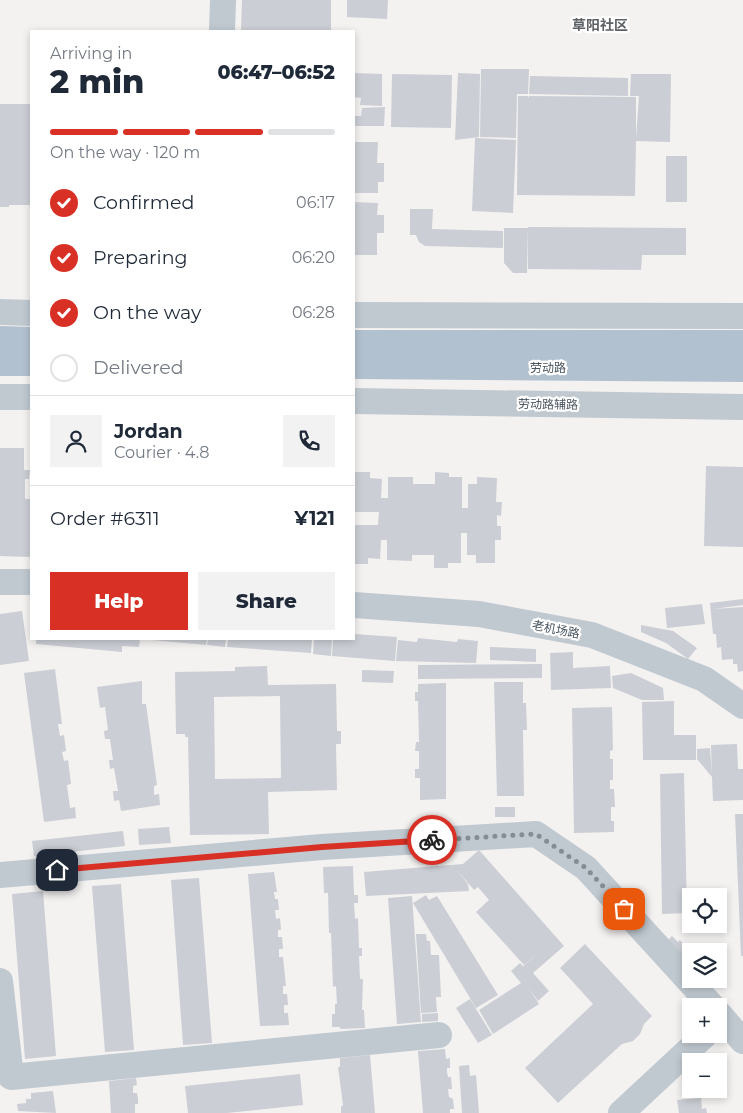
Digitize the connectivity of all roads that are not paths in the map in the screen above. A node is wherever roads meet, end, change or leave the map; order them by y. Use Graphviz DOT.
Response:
graph roads {
  1 [pos="222,0"];
  2 [pos="222,30"];
  3 [pos="0,312"];
  4 [pos="30,313"];
  5 [pos="355,315"];
  6 [pos="743,316"];
  7 [pos="0,340"];
  8 [pos="30,341"];
  9 [pos="355,344"];
  10 [pos="743,344"];
  11 [pos="0,362"];
  12 [pos="30,362"];
  13 [pos="355,365"];
  14 [pos="743,368"];
  15 [pos="0,397"];
  16 [pos="30,397"];
  17 [pos="355,401"];
  18 [pos="743,407"];
  19 [pos="0,582"];
  20 [pos="30,582"];
  21 [pos="355,605"];
  22 [pos="743,706"];
  23 [pos="0,875"];
  24 [pos="0,980"];
  25 [pos="698,998"];
  26 [pos="727,1028"];
  27 [pos="439,1035"];
  28 [pos="743,1041"];
  29 [pos="692,1043"];
  30 [pos="621,1113"];
  1 -- 2 [label="street"];
  3 -- 4 [label="street"];
  5 -- 6 [label="street"];
  7 -- 8 [label="main road"];
  9 -- 10 [label="main road, 劳动路"];
  11 -- 12 [label="main road"];
  13 -- 14 [label="main road, 劳动路"];
  15 -- 16 [label="street"];
  17 -- 18 [label="street, 劳动路辅路"];
  19 -- 20 [label="street"];
  21 -- 22 [label="street, 老机场路"];
  23 -- 25 [label="street"];
  24 -- 27 [label="street"];
  26 -- 28 [label="street"];
  29 -- 30 [label="street"];
}
